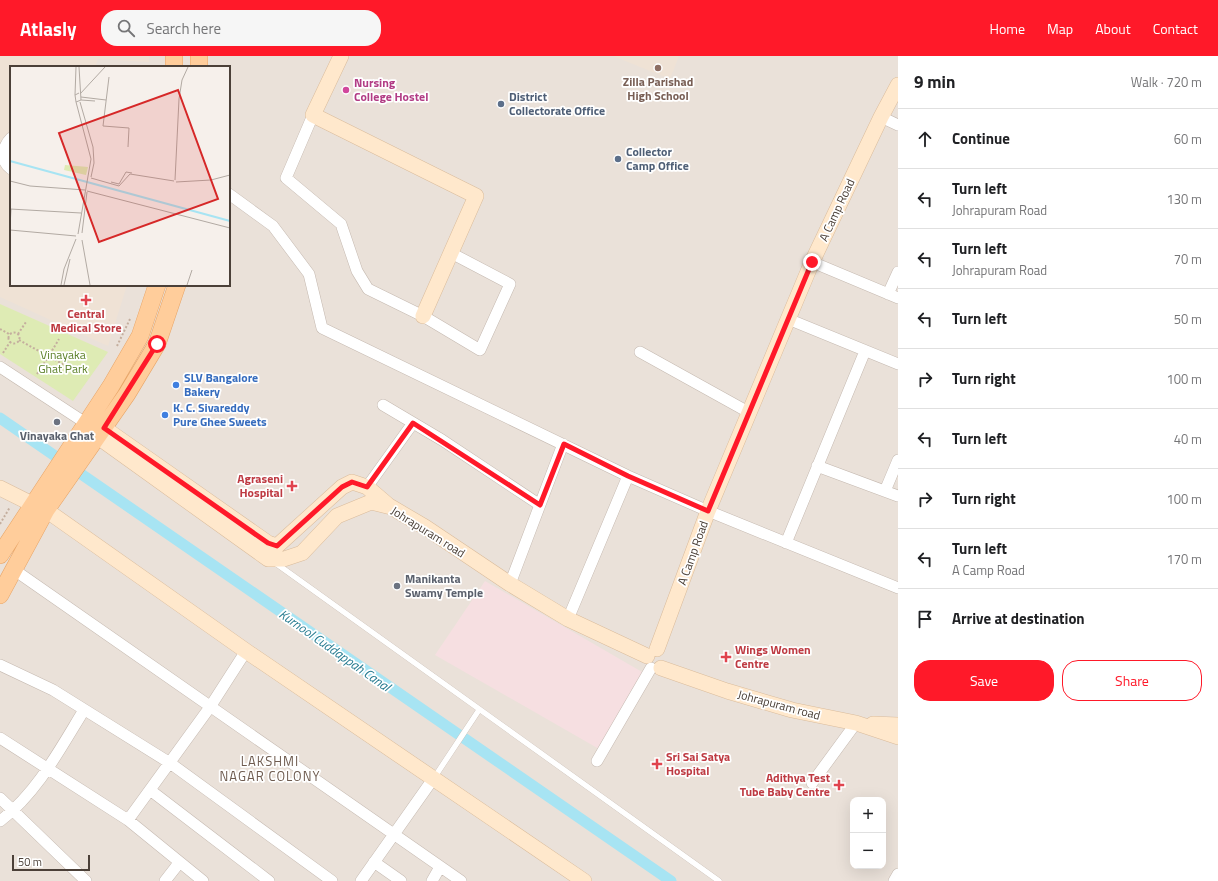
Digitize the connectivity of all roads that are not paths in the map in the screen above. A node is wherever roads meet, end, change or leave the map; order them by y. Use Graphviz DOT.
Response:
graph roads {
  1 [pos="337,57"];
  2 [pos="898,85"];
  3 [pos="313,115"];
  4 [pos="880,117"];
  5 [pos="898,125"];
  6 [pos="10,139"];
  7 [pos="2,146"];
  8 [pos="10,167"];
  9 [pos="230,195"];
  10 [pos="451,253"];
  11 [pos="812,262"];
  12 [pos="898,272"];
  13 [pos="157,286"];
  14 [pos="177,286"];
  15 [pos="893,296"];
  16 [pos="423,316"];
  17 [pos="788,319"];
  18 [pos="865,351"];
  19 [pos="640,352"];
  20 [pos="898,364"];
  21 [pos="0,367"];
  22 [pos="383,405"];
  23 [pos="750,413"];
  24 [pos="413,423"];
  25 [pos="92,434"];
  26 [pos="564,444"];
  27 [pos="898,460"];
  28 [pos="817,466"];
  29 [pos="628,476"];
  30 [pos="367,487"];
  31 [pos="0,488"];
  32 [pos="885,491"];
  33 [pos="898,496"];
  34 [pos="540,505"];
  35 [pos="40,507"];
  36 [pos="391,507"];
  37 [pos="708,511"];
  38 [pos="786,543"];
  39 [pos="0,555"];
  40 [pos="268,559"];
  41 [pos="13,569"];
  42 [pos="510,584"];
  43 [pos="898,588"];
  44 [pos="0,595"];
  45 [pos="568,618"];
  46 [pos="246,651"];
  47 [pos="654,660"];
  48 [pos="0,665"];
  49 [pos="210,707"];
  50 [pos="84,710"];
  51 [pos="480,710"];
  52 [pos="856,723"];
  53 [pos="898,725"];
  54 [pos="0,738"];
  55 [pos="898,738"];
  56 [pos="596,761"];
  57 [pos="170,763"];
  58 [pos="48,768"];
  59 [pos="433,779"];
  60 [pos="812,782"];
  61 [pos="150,790"];
  62 [pos="0,798"];
  63 [pos="14,810"];
  64 [pos="128,820"];
  65 [pos="0,821"];
  66 [pos="394,834"];
  67 [pos="374,862"];
  68 [pos="179,863"];
  69 [pos="440,867"];
  70 [pos="898,874"];
  71 [pos="86,881"];
  72 [pos="165,881"];
  73 [pos="203,881"];
  74 [pos="269,881"];
  75 [pos="332,881"];
  76 [pos="361,881"];
  77 [pos="401,881"];
  78 [pos="432,881"];
  79 [pos="461,881"];
  80 [pos="584,881"];
  81 [pos="719,881"];
  82 [pos="894,881"];
  1 -- 3 [label="street"];
  2 -- 4 [label="street, A Camp Road"];
  3 -- 10 [label="street"];
  3 -- 16 [label="street"];
  4 -- 5 [label="street"];
  4 -- 11 [label="street, A Camp Road"];
  6 -- 7 [label="street"];
  7 -- 8 [label="street"];
  9 -- 26 [label="street"];
  10 -- 16 [label="street"];
  10 -- 16 [label="street"];
  11 -- 15 [label="street"];
  11 -- 17 [label="street, A Camp Road"];
  12 -- 15 [label="street"];
  13 -- 25 [label="main road"];
  14 -- 25 [label="main road"];
  17 -- 18 [label="street"];
  17 -- 23 [label="street, A Camp Road"];
  18 -- 20 [label="street"];
  18 -- 28 [label="street"];
  19 -- 23 [label="street"];
  21 -- 25 [label="street"];
  22 -- 24 [label="street"];
  23 -- 37 [label="street, A Camp Road"];
  24 -- 30 [label="street"];
  24 -- 34 [label="street"];
  25 -- 30 [label="street"];
  25 -- 35 [label="main road"];
  25 -- 40 [label="street"];
  26 -- 29 [label="street"];
  26 -- 34 [label="street"];
  27 -- 32 [label="street"];
  28 -- 32 [label="street"];
  28 -- 38 [label="street"];
  29 -- 37 [label="street"];
  29 -- 45 [label="street"];
  30 -- 36 [label="street, Johrapuram road"];
  31 -- 35 [label="street"];
  32 -- 33 [label="street"];
  34 -- 42 [label="street"];
  35 -- 39 [label="main road"];
  35 -- 41 [label="main road"];
  35 -- 46 [label="street"];
  36 -- 40 [label="street, Johrapuram road"];
  36 -- 42 [label="street, Johrapuram road"];
  37 -- 38 [label="street"];
  37 -- 47 [label="street, A Camp Road"];
  38 -- 43 [label="street"];
  40 -- 51 [label="lane"];
  41 -- 44 [label="main road"];
  41 -- 49 [label="street"];
  42 -- 45 [label="street, Johrapuram road"];
  45 -- 47 [label="street, Johrapuram road"];
  46 -- 49 [label="street"];
  46 -- 59 [label="street"];
  47 -- 52 [label="street, Johrapuram road"];
  47 -- 56 [label="street"];
  48 -- 50 [label="street"];
  49 -- 57 [label="street"];
  49 -- 66 [label="street"];
  50 -- 57 [label="street"];
  50 -- 58 [label="street"];
  51 -- 59 [label="lane"];
  51 -- 81 [label="lane"];
  52 -- 53 [label="street"];
  52 -- 55 [label="street, Johrapuram road"];
  52 -- 60 [label="street"];
  54 -- 58 [label="street"];
  57 -- 61 [label="street"];
  57 -- 75 [label="street"];
  58 -- 63 [label="street"];
  58 -- 64 [label="street"];
  59 -- 66 [label="street"];
  59 -- 80 [label="street"];
  61 -- 64 [label="street"];
  61 -- 74 [label="street"];
  62 -- 63 [label="street"];
  63 -- 65 [label="street"];
  63 -- 71 [label="street"];
  64 -- 68 [label="street"];
  66 -- 67 [label="street"];
  66 -- 69 [label="street"];
  67 -- 76 [label="street"];
  67 -- 77 [label="street"];
  68 -- 72 [label="street"];
  68 -- 73 [label="street"];
  69 -- 78 [label="street"];
  69 -- 79 [label="street"];
  70 -- 82 [label="street"];
}
